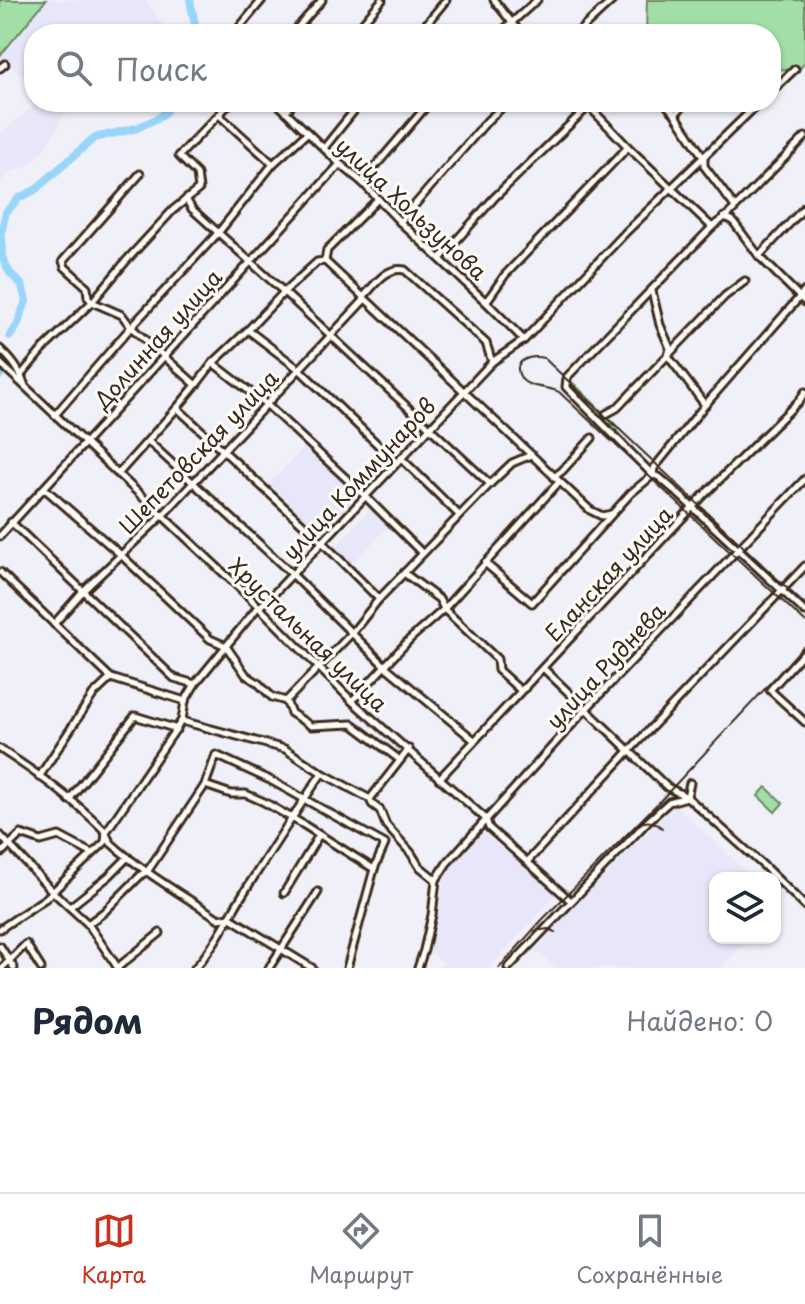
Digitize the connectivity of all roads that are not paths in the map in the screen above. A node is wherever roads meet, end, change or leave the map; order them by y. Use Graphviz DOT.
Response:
graph roads {
  1 [pos="262,0"];
  2 [pos="322,0"];
  3 [pos="382,0"];
  4 [pos="446,0"];
  5 [pos="494,0"];
  6 [pos="537,0"];
  7 [pos="613,0"];
  8 [pos="511,22"];
  9 [pos="242,24"];
  10 [pos="301,24"];
  11 [pos="362,24"];
  12 [pos="426,24"];
  13 [pos="587,24"];
  14 [pos="795,69"];
  15 [pos="781,82"];
  16 [pos="222,112"];
  17 [pos="287,112"];
  18 [pos="353,112"];
  19 [pos="422,112"];
  20 [pos="497,112"];
  21 [pos="581,112"];
  22 [pos="596,112"];
  23 [pos="750,112"];
  24 [pos="675,114"];
  25 [pos="219,115"];
  26 [pos="307,133"];
  27 [pos="805,137"];
  28 [pos="628,147"];
  29 [pos="324,148"];
  30 [pos="704,158"];
  31 [pos="273,164"];
  32 [pos="340,164"];
  33 [pos="140,174"];
  34 [pos="362,182"];
  35 [pos="672,189"];
  36 [pos="186,199"];
  37 [pos="378,199"];
  38 [pos="735,207"];
  39 [pos="805,207"];
  40 [pos="724,217"];
  41 [pos="400,222"];
  42 [pos="712,227"];
  43 [pos="219,232"];
  44 [pos="759,256"];
  45 [pos="440,259"];
  46 [pos="250,261"];
  47 [pos="325,261"];
  48 [pos="745,281"];
  49 [pos="651,290"];
  50 [pos="805,291"];
  51 [pos="284,292"];
  52 [pos="800,297"];
  53 [pos="364,298"];
  54 [pos="92,302"];
  55 [pos="486,302"];
  56 [pos="805,302"];
  57 [pos="131,327"];
  58 [pos="248,330"];
  59 [pos="331,337"];
  60 [pos="524,340"];
  61 [pos="0,349"];
  62 [pos="165,356"];
  63 [pos="668,356"];
  64 [pos="492,362"];
  65 [pos="0,363"];
  66 [pos="213,363"];
  67 [pos="300,370"];
  68 [pos="22,374"];
  69 [pos="196,385"];
  70 [pos="26,387"];
  71 [pos="463,392"];
  72 [pos="805,392"];
  73 [pos="267,405"];
  74 [pos="705,405"];
  75 [pos="177,408"];
  76 [pos="606,414"];
  77 [pos="55,415"];
  78 [pos="429,429"];
  79 [pos="592,438"];
  80 [pos="148,441"];
  81 [pos="86,444"];
  82 [pos="224,449"];
  83 [pos="531,455"];
  84 [pos="399,460"];
  85 [pos="118,474"];
  86 [pos="653,475"];
  87 [pos="805,479"];
  88 [pos="557,480"];
  89 [pos="194,482"];
  90 [pos="490,484"];
  91 [pos="44,488"];
  92 [pos="365,496"];
  93 [pos="692,508"];
  94 [pos="614,514"];
  95 [pos="459,515"];
  96 [pos="162,516"];
  97 [pos="11,522"];
  98 [pos="0,536"];
  99 [pos="322,542"];
  100 [pos="738,550"];
  101 [pos="422,553"];
  102 [pos="121,555"];
  103 [pos="485,563"];
  104 [pos="805,566"];
  105 [pos="0,572"];
  106 [pos="404,573"];
  107 [pos="292,574"];
  108 [pos="83,591"];
  109 [pos="782,591"];
  110 [pos="379,599"];
  111 [pos="258,607"];
  112 [pos="444,609"];
  113 [pos="805,612"];
  114 [pos="54,624"];
  115 [pos="352,633"];
  116 [pos="226,646"];
  117 [pos="805,651"];
  118 [pos="319,667"];
  119 [pos="386,667"];
  120 [pos="543,668"];
  121 [pos="111,678"];
  122 [pos="195,684"];
  123 [pos="526,687"];
  124 [pos="185,701"];
  125 [pos="286,701"];
  126 [pos="352,701"];
  127 [pos="586,709"];
  128 [pos="182,720"];
  129 [pos="805,722"];
  130 [pos="177,729"];
  131 [pos="474,740"];
  132 [pos="0,749"];
  133 [pos="409,749"];
  134 [pos="629,751"];
  135 [pos="400,760"];
  136 [pos="322,773"];
  137 [pos="39,777"];
  138 [pos="439,779"];
  139 [pos="690,783"];
  140 [pos="205,785"];
  141 [pos="687,797"];
  142 [pos="305,798"];
  143 [pos="370,799"];
  144 [pos="69,800"];
  145 [pos="291,817"];
  146 [pos="486,819"];
  147 [pos="106,832"];
  148 [pos="0,835"];
  149 [pos="319,835"];
  150 [pos="10,846"];
  151 [pos="91,853"];
  152 [pos="0,854"];
  153 [pos="128,857"];
  154 [pos="527,862"];
  155 [pos="374,869"];
  156 [pos="147,872"];
  157 [pos="436,880"];
  158 [pos="53,892"];
  159 [pos="318,892"];
  160 [pos="284,893"];
  161 [pos="571,901"];
  162 [pos="805,906"];
  163 [pos="70,907"];
  164 [pos="229,917"];
  165 [pos="88,924"];
  166 [pos="0,929"];
  167 [pos="160,933"];
  168 [pos="0,946"];
  169 [pos="282,949"];
  170 [pos="12,965"];
  171 [pos="2,968"];
  172 [pos="41,968"];
  173 [pos="117,968"];
  174 [pos="195,968"];
  175 [pos="269,968"];
  176 [pos="312,968"];
  177 [pos="347,968"];
  178 [pos="418,968"];
  179 [pos="508,968"];
  1 -- 9 [label="street"];
  2 -- 10 [label="street"];
  3 -- 11 [label="street"];
  4 -- 12 [label="street"];
  5 -- 8 [label="street"];
  6 -- 8 [label="street"];
  7 -- 13 [label="street"];
  14 -- 15 [label="street"];
  16 -- 25 [label="street"];
  17 -- 26 [label="street, улица Хользунова"];
  18 -- 29 [label="street"];
  19 -- 34 [label="street"];
  20 -- 41 [label="street"];
  21 -- 45 [label="street"];
  22 -- 28 [label="street"];
  23 -- 30 [label="street, улица Коммунаров"];
  24 -- 30 [label="street"];
  25 -- 31 [label="street"];
  25 -- 36 [label="street"];
  26 -- 29 [label="street, улица Хользунова"];
  26 -- 31 [label="street"];
  27 -- 38 [label="street"];
  28 -- 35 [label="street"];
  28 -- 55 [label="street"];
  29 -- 32 [label="street, улица Хользунова"];
  30 -- 35 [label="street, улица Коммунаров"];
  30 -- 38 [label="street"];
  31 -- 43 [label="street"];
  32 -- 34 [label="street, улица Хользунова"];
  32 -- 46 [label="street, Долинная улица"];
  33 -- 54 [label="street"];
  34 -- 37 [label="street, улица Хользунова"];
  35 -- 42 [label="street"];
  35 -- 60 [label="street, улица Коммунаров"];
  36 -- 43 [label="street"];
  36 -- 54 [label="street"];
  37 -- 41 [label="street, улица Хользунова"];
  37 -- 47 [label="street"];
  38 -- 40 [label="street"];
  39 -- 44 [label="street"];
  40 -- 42 [label="street"];
  40 -- 44 [label="street"];
  41 -- 45 [label="street, улица Хользунова"];
  42 -- 49 [label="street"];
  43 -- 46 [label="street"];
  43 -- 57 [label="street"];
  44 -- 52 [label="street"];
  45 -- 55 [label="street, улица Хользунова"];
  46 -- 51 [label="street"];
  46 -- 62 [label="street, Долинная улица"];
  47 -- 51 [label="street"];
  47 -- 53 [label="street"];
  48 -- 63 [label="street"];
  49 -- 63 [label="street"];
  49 -- 86 [label="street"];
  50 -- 52 [label="street"];
  51 -- 58 [label="street"];
  51 -- 59 [label="street"];
  52 -- 56 [label="street"];
  52 -- 74 [label="street"];
  53 -- 59 [label="street, Шепетовская улица"];
  53 -- 64 [label="street, Шепетовская улица"];
  53 -- 71 [label="street"];
  54 -- 57 [label="street"];
  54 -- 68 [label="street"];
  55 -- 60 [label="street, улица Хользунова"];
  57 -- 62 [label="street"];
  57 -- 77 [label="street"];
  58 -- 66 [label="street"];
  58 -- 67 [label="street"];
  59 -- 67 [label="street, Шепетовская улица"];
  59 -- 78 [label="street"];
  60 -- 64 [label="street, улица Коммунаров"];
  61 -- 68 [label="street, Хрустальная улица"];
  62 -- 69 [label="street"];
  62 -- 81 [label="street, Долинная улица"];
  63 -- 74 [label="street"];
  63 -- 76 [label="street"];
  64 -- 71 [label="street, улица Коммунаров"];
  65 -- 70 [label="street, Хрустальная улица"];
  66 -- 69 [label="street"];
  66 -- 73 [label="street"];
  67 -- 73 [label="street, Шепетовская улица"];
  67 -- 84 [label="street"];
  68 -- 70 [label="street, Хрустальная улица"];
  69 -- 75 [label="street"];
  70 -- 77 [label="street, Хрустальная улица"];
  71 -- 78 [label="street, улица Коммунаров"];
  71 -- 83 [label="street"];
  72 -- 93 [label="street, Еланская улица"];
  73 -- 82 [label="street, Шепетовская улица"];
  73 -- 92 [label="street"];
  74 -- 86 [label="street"];
  75 -- 80 [label="street"];
  75 -- 82 [label="street"];
  77 -- 81 [label="street, Хрустальная улица"];
  78 -- 84 [label="street, улица Коммунаров"];
  78 -- 90 [label="street"];
  79 -- 88 [label="street"];
  80 -- 85 [label="street"];
  80 -- 89 [label="street"];
  81 -- 85 [label="street, Хрустальная улица"];
  81 -- 91 [label="street, Долинная улица"];
  82 -- 89 [label="street, Шепетовская улица"];
  82 -- 99 [label="street"];
  83 -- 88 [label="street"];
  83 -- 90 [label="street"];
  84 -- 92 [label="street, улица Коммунаров"];
  84 -- 95 [label="street"];
  85 -- 96 [label="street, Хрустальная улица"];
  86 -- 93 [label="street"];
  86 -- 94 [label="street"];
  87 -- 100 [label="street, улица Руднева"];
  88 -- 94 [label="street"];
  88 -- 103 [label="street"];
  89 -- 96 [label="street, Шепетовская улица"];
  89 -- 107 [label="street"];
  90 -- 95 [label="street"];
  91 -- 97 [label="street, Долинная улица"];
  91 -- 102 [label="street"];
  92 -- 99 [label="street, улица Коммунаров"];
  92 -- 101 [label="street"];
  93 -- 100 [label="street"];
  93 -- 120 [label="street, Еланская улица"];
  94 -- 103 [label="street"];
  95 -- 101 [label="street"];
  96 -- 102 [label="street, Шепетовская улица"];
  96 -- 111 [label="street, Хрустальная улица"];
  97 -- 98 [label="street, Долинная улица"];
  97 -- 108 [label="street"];
  99 -- 107 [label="street, улица Коммунаров"];
  99 -- 110 [label="street"];
  100 -- 109 [label="street"];
  100 -- 127 [label="street, улица Руднева"];
  101 -- 106 [label="street"];
  102 -- 108 [label="street, Шепетовская улица"];
  102 -- 116 [label="street"];
  103 -- 112 [label="street"];
  104 -- 109 [label="street"];
  105 -- 114 [label="street"];
  106 -- 110 [label="street"];
  106 -- 112 [label="street"];
  107 -- 111 [label="street, улица Коммунаров"];
  107 -- 115 [label="street"];
  108 -- 114 [label="street, Шепетовская улица"];
  108 -- 122 [label="street"];
  109 -- 113 [label="street"];
  109 -- 134 [label="street"];
  110 -- 115 [label="street"];
  111 -- 116 [label="street, улица Коммунаров"];
  111 -- 118 [label="street, Хрустальная улица"];
  112 -- 119 [label="street"];
  112 -- 123 [label="street"];
  114 -- 121 [label="street"];
  115 -- 118 [label="street"];
  115 -- 119 [label="street"];
  116 -- 122 [label="street, улица Коммунаров"];
  116 -- 125 [label="street"];
  117 -- 129 [label="street"];
  118 -- 125 [label="street"];
  118 -- 126 [label="street, Хрустальная улица"];
  119 -- 126 [label="street"];
  119 -- 131 [label="street"];
  120 -- 123 [label="street, Еланская улица"];
  120 -- 127 [label="street"];
  121 -- 124 [label="street"];
  121 -- 137 [label="street"];
  122 -- 124 [label="street, улица Коммунаров"];
  123 -- 131 [label="street, Еланская улица"];
  124 -- 128 [label="street, улица Коммунаров"];
  125 -- 135 [label="street"];
  126 -- 133 [label="street, Хрустальная улица"];
  127 -- 134 [label="street"];
  127 -- 146 [label="street, улица Руднева"];
  128 -- 130 [label="street, улица Коммунаров"];
  128 -- 136 [label="street"];
  130 -- 144 [label="street"];
  130 -- 147 [label="street, улица Коммунаров"];
  131 -- 138 [label="street, Еланская улица"];
  132 -- 137 [label="street"];
  133 -- 135 [label="street"];
  133 -- 138 [label="street, Хрустальная улица"];
  134 -- 141 [label="street"];
  134 -- 154 [label="street"];
  135 -- 143 [label="street"];
  136 -- 142 [label="street"];
  136 -- 143 [label="street"];
  137 -- 144 [label="street"];
  138 -- 146 [label="street, Хрустальная улица"];
  139 -- 141 [label="street"];
  140 -- 142 [label="street"];
  140 -- 145 [label="street"];
  140 -- 156 [label="street"];
  141 -- 161 [label="street"];
  141 -- 162 [label="street"];
  142 -- 145 [label="street"];
  142 -- 155 [label="street"];
  143 -- 157 [label="street"];
  144 -- 147 [label="street"];
  145 -- 149 [label="street"];
  145 -- 164 [label="street"];
  146 -- 154 [label="street, Хрустальная улица"];
  146 -- 157 [label="street, улица Руднева"];
  147 -- 151 [label="street, улица Коммунаров"];
  147 -- 153 [label="street"];
  148 -- 150 [label="street"];
  149 -- 155 [label="street"];
  149 -- 160 [label="street"];
  150 -- 151 [label="street"];
  150 -- 152 [label="street"];
  150 -- 158 [label="street"];
  151 -- 158 [label="street, улица Коммунаров"];
  153 -- 156 [label="street"];
  153 -- 163 [label="street"];
  154 -- 161 [label="street, Хрустальная улица"];
  155 -- 177 [label="street"];
  156 -- 164 [label="street"];
  156 -- 165 [label="street"];
  157 -- 178 [label="street"];
  158 -- 163 [label="street"];
  158 -- 166 [label="street, улица Коммунаров"];
  159 -- 169 [label="street"];
  161 -- 179 [label="street"];
  163 -- 165 [label="street"];
  164 -- 169 [label="street"];
  164 -- 174 [label="street"];
  165 -- 173 [label="street"];
  167 -- 173 [label="street"];
  168 -- 170 [label="street"];
  169 -- 175 [label="street"];
  169 -- 176 [label="street"];
  170 -- 171 [label="street"];
  170 -- 172 [label="street"];
}
